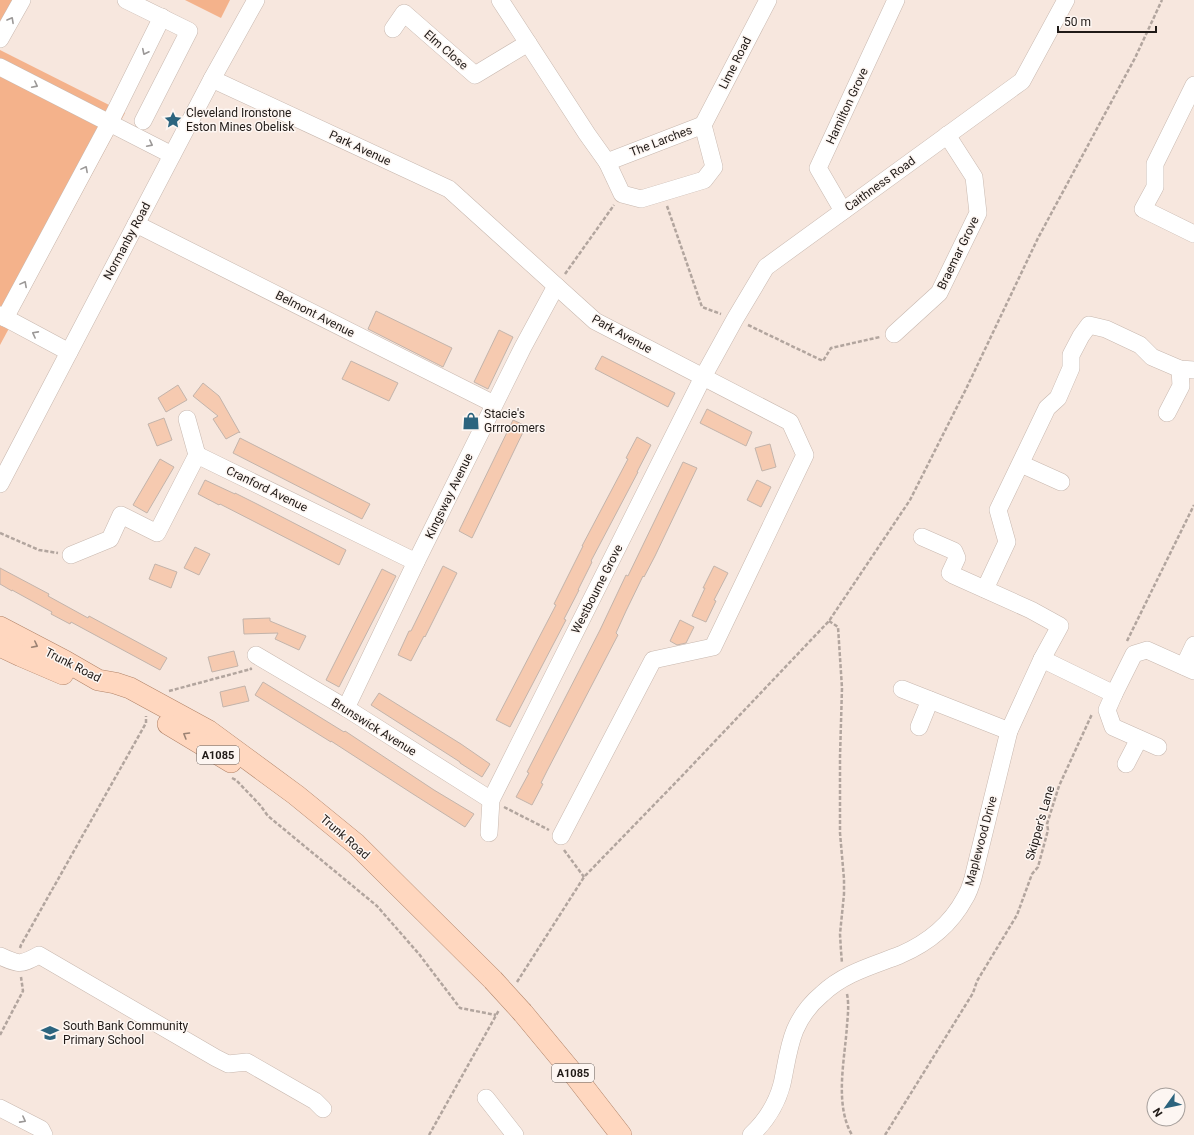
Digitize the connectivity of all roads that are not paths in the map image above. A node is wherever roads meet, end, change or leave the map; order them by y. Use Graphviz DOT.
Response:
graph roads {
  1 [pos="22,0"];
  2 [pos="126,0"];
  3 [pos="256,0"];
  4 [pos="500,0"];
  5 [pos="768,0"];
  6 [pos="896,0"];
  7 [pos="1066,0"];
  8 [pos="162,17"];
  9 [pos="393,30"];
  10 [pos="0,40"];
  11 [pos="528,43"];
  12 [pos="0,67"];
  13 [pos="212,78"];
  14 [pos="1194,85"];
  15 [pos="143,121"];
  16 [pos="109,124"];
  17 [pos="703,125"];
  18 [pos="947,135"];
  19 [pos="172,155"];
  20 [pos="607,162"];
  21 [pos="843,211"];
  22 [pos="136,224"];
  23 [pos="1194,234"];
  24 [pos="556,286"];
  25 [pos="3,317"];
  26 [pos="894,335"];
  27 [pos="69,352"];
  28 [pos="1187,370"];
  29 [pos="703,377"];
  30 [pos="494,404"];
  31 [pos="1167,413"];
  32 [pos="186,419"];
  33 [pos="197,455"];
  34 [pos="1021,464"];
  35 [pos="2,473"];
  36 [pos="1061,482"];
  37 [pos="922,537"];
  38 [pos="71,555"];
  39 [pos="416,562"];
  40 [pos="985,589"];
  41 [pos="0,627"];
  42 [pos="1194,645"];
  43 [pos="0,646"];
  44 [pos="256,655"];
  45 [pos="1042,660"];
  46 [pos="1189,669"];
  47 [pos="902,689"];
  48 [pos="1109,691"];
  49 [pos="930,700"];
  50 [pos="346,708"];
  51 [pos="150,716"];
  52 [pos="919,727"];
  53 [pos="1008,732"];
  54 [pos="1139,739"];
  55 [pos="1158,747"];
  56 [pos="1126,764"];
  57 [pos="491,800"];
  58 [pos="489,834"];
  59 [pos="561,836"];
  60 [pos="10,960"];
  61 [pos="486,1098"];
  62 [pos="0,1108"];
  63 [pos="322,1109"];
  64 [pos="44,1135"];
  65 [pos="516,1135"];
  66 [pos="621,1135"];
  67 [pos="751,1135"];
  10 -- 1 [label="street, one-way"];
  2 -- 8 [label="street"];
  3 -- 13 [label="street, Normanby Road"];
  4 -- 11 [label="street"];
  5 -- 17 [label="street, Lime Road"];
  6 -- 21 [label="street, Hamilton Grove"];
  7 -- 18 [label="street, Caithness Road"];
  8 -- 15 [label="street"];
  8 -- 16 [label="street, one-way"];
  9 -- 11 [label="street, Elm Close"];
  11 -- 20 [label="street"];
  12 -- 16 [label="street, one-way"];
  13 -- 19 [label="street, Normanby Road"];
  13 -- 24 [label="street, Park Avenue"];
  14 -- 23 [label="street"];
  16 -- 19 [label="street, one-way"];
  25 -- 16 [label="street, one-way"];
  17 -- 20 [label="street, The Larches"];
  17 -- 20 [label="street, The Larches"];
  18 -- 21 [label="street, Caithness Road"];
  18 -- 26 [label="street, Braemar Grove"];
  19 -- 22 [label="street, Normanby Road"];
  21 -- 29 [label="street, Caithness Road"];
  22 -- 27 [label="street, Normanby Road"];
  22 -- 30 [label="street, Belmont Avenue"];
  24 -- 29 [label="street, Park Avenue"];
  24 -- 30 [label="street, Kingsway Avenue"];
  27 -- 25 [label="street, one-way"];
  27 -- 35 [label="street, Normanby Road"];
  28 -- 31 [label="street"];
  28 -- 34 [label="street"];
  29 -- 57 [label="street, Westbourne Grove"];
  29 -- 59 [label="street, Park Avenue"];
  30 -- 39 [label="street, Kingsway Avenue"];
  32 -- 33 [label="street"];
  33 -- 38 [label="street"];
  33 -- 39 [label="street, Cranford Avenue"];
  34 -- 36 [label="street"];
  34 -- 40 [label="street"];
  37 -- 40 [label="street, Maplewood Drive"];
  39 -- 50 [label="street, Kingsway Avenue"];
  40 -- 45 [label="street, Maplewood Drive"];
  41 -- 51 [label="main road, Trunk Road / A1085, one-way"];
  42 -- 46 [label="street"];
  43 -- 51 [label="main road, A1085"];
  44 -- 50 [label="street, Brunswick Avenue"];
  45 -- 48 [label="street"];
  45 -- 53 [label="street, Maplewood Drive"];
  46 -- 48 [label="street"];
  47 -- 49 [label="street"];
  48 -- 54 [label="street"];
  49 -- 52 [label="street"];
  49 -- 53 [label="street"];
  50 -- 57 [label="street, Brunswick Avenue"];
  51 -- 66 [label="main road, Trunk Road / A1085, bridge"];
  53 -- 67 [label="street, Maplewood Drive"];
  54 -- 55 [label="street"];
  54 -- 56 [label="street"];
  57 -- 58 [label="street"];
  60 -- 63 [label="street"];
  61 -- 65 [label="street"];
  62 -- 64 [label="street, one-way"];
}
